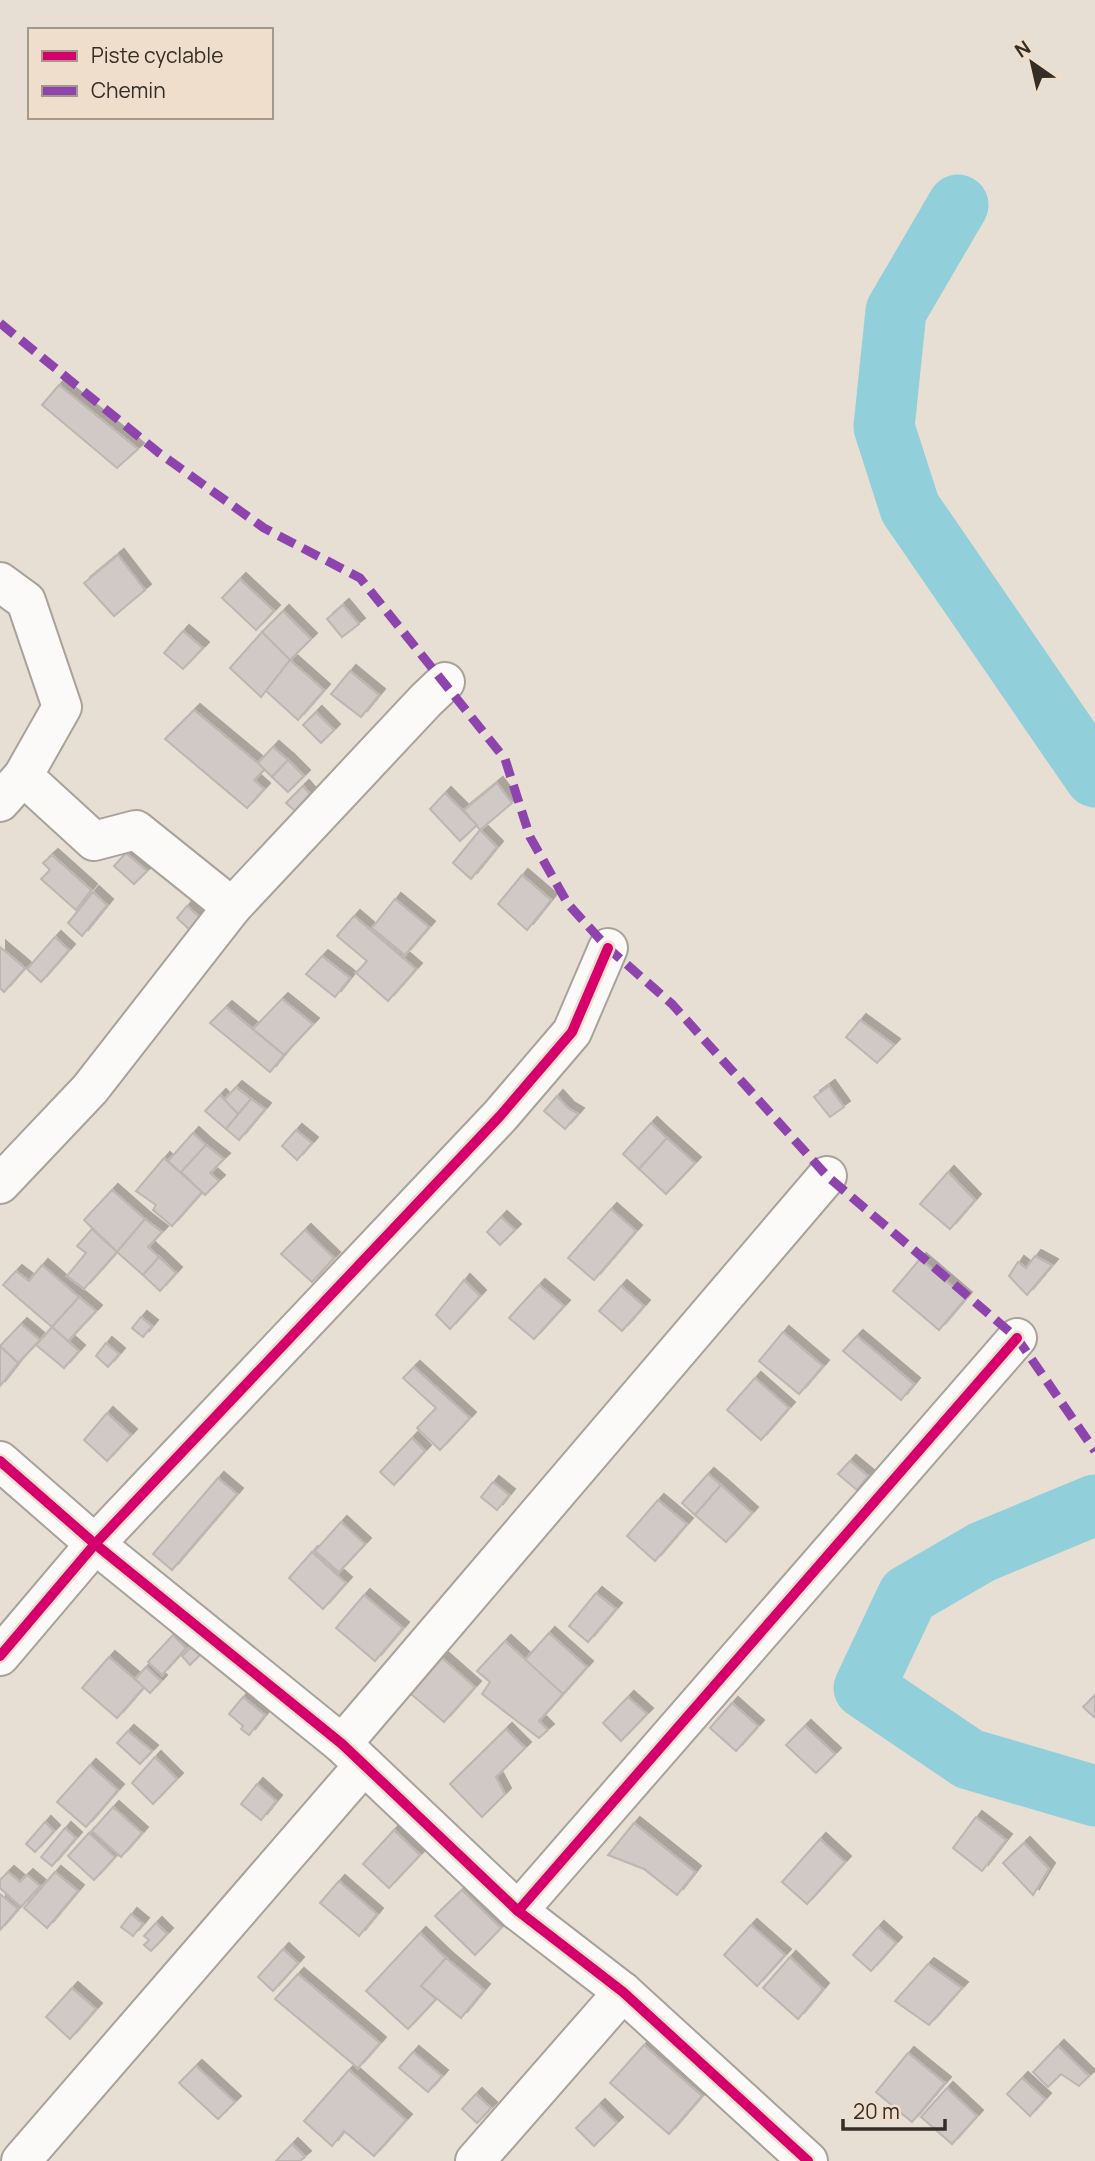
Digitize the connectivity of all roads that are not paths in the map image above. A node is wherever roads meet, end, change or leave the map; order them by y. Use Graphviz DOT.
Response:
graph roads {
  1 [pos="0,582"];
  2 [pos="445,682"];
  3 [pos="12,789"];
  4 [pos="232,907"];
  5 [pos="608,948"];
  6 [pos="828,1176"];
  7 [pos="0,1184"];
  8 [pos="1017,1338"];
  9 [pos="0,1461"];
  10 [pos="95,1544"];
  11 [pos="0,1656"];
  12 [pos="353,1755"];
  13 [pos="518,1911"];
  14 [pos="623,1992"];
  15 [pos="21,2161"];
  16 [pos="475,2161"];
  17 [pos="808,2161"];
  1 -- 3 [label="street"];
  2 -- 4 [label="street"];
  3 -- 4 [label="street"];
  4 -- 7 [label="street"];
  5 -- 10 [label="street"];
  6 -- 12 [label="street"];
  8 -- 13 [label="street"];
  9 -- 10 [label="street"];
  10 -- 11 [label="street"];
  10 -- 12 [label="street"];
  12 -- 13 [label="street"];
  12 -- 15 [label="street"];
  13 -- 14 [label="street"];
  14 -- 16 [label="street"];
  14 -- 17 [label="street"];
}
